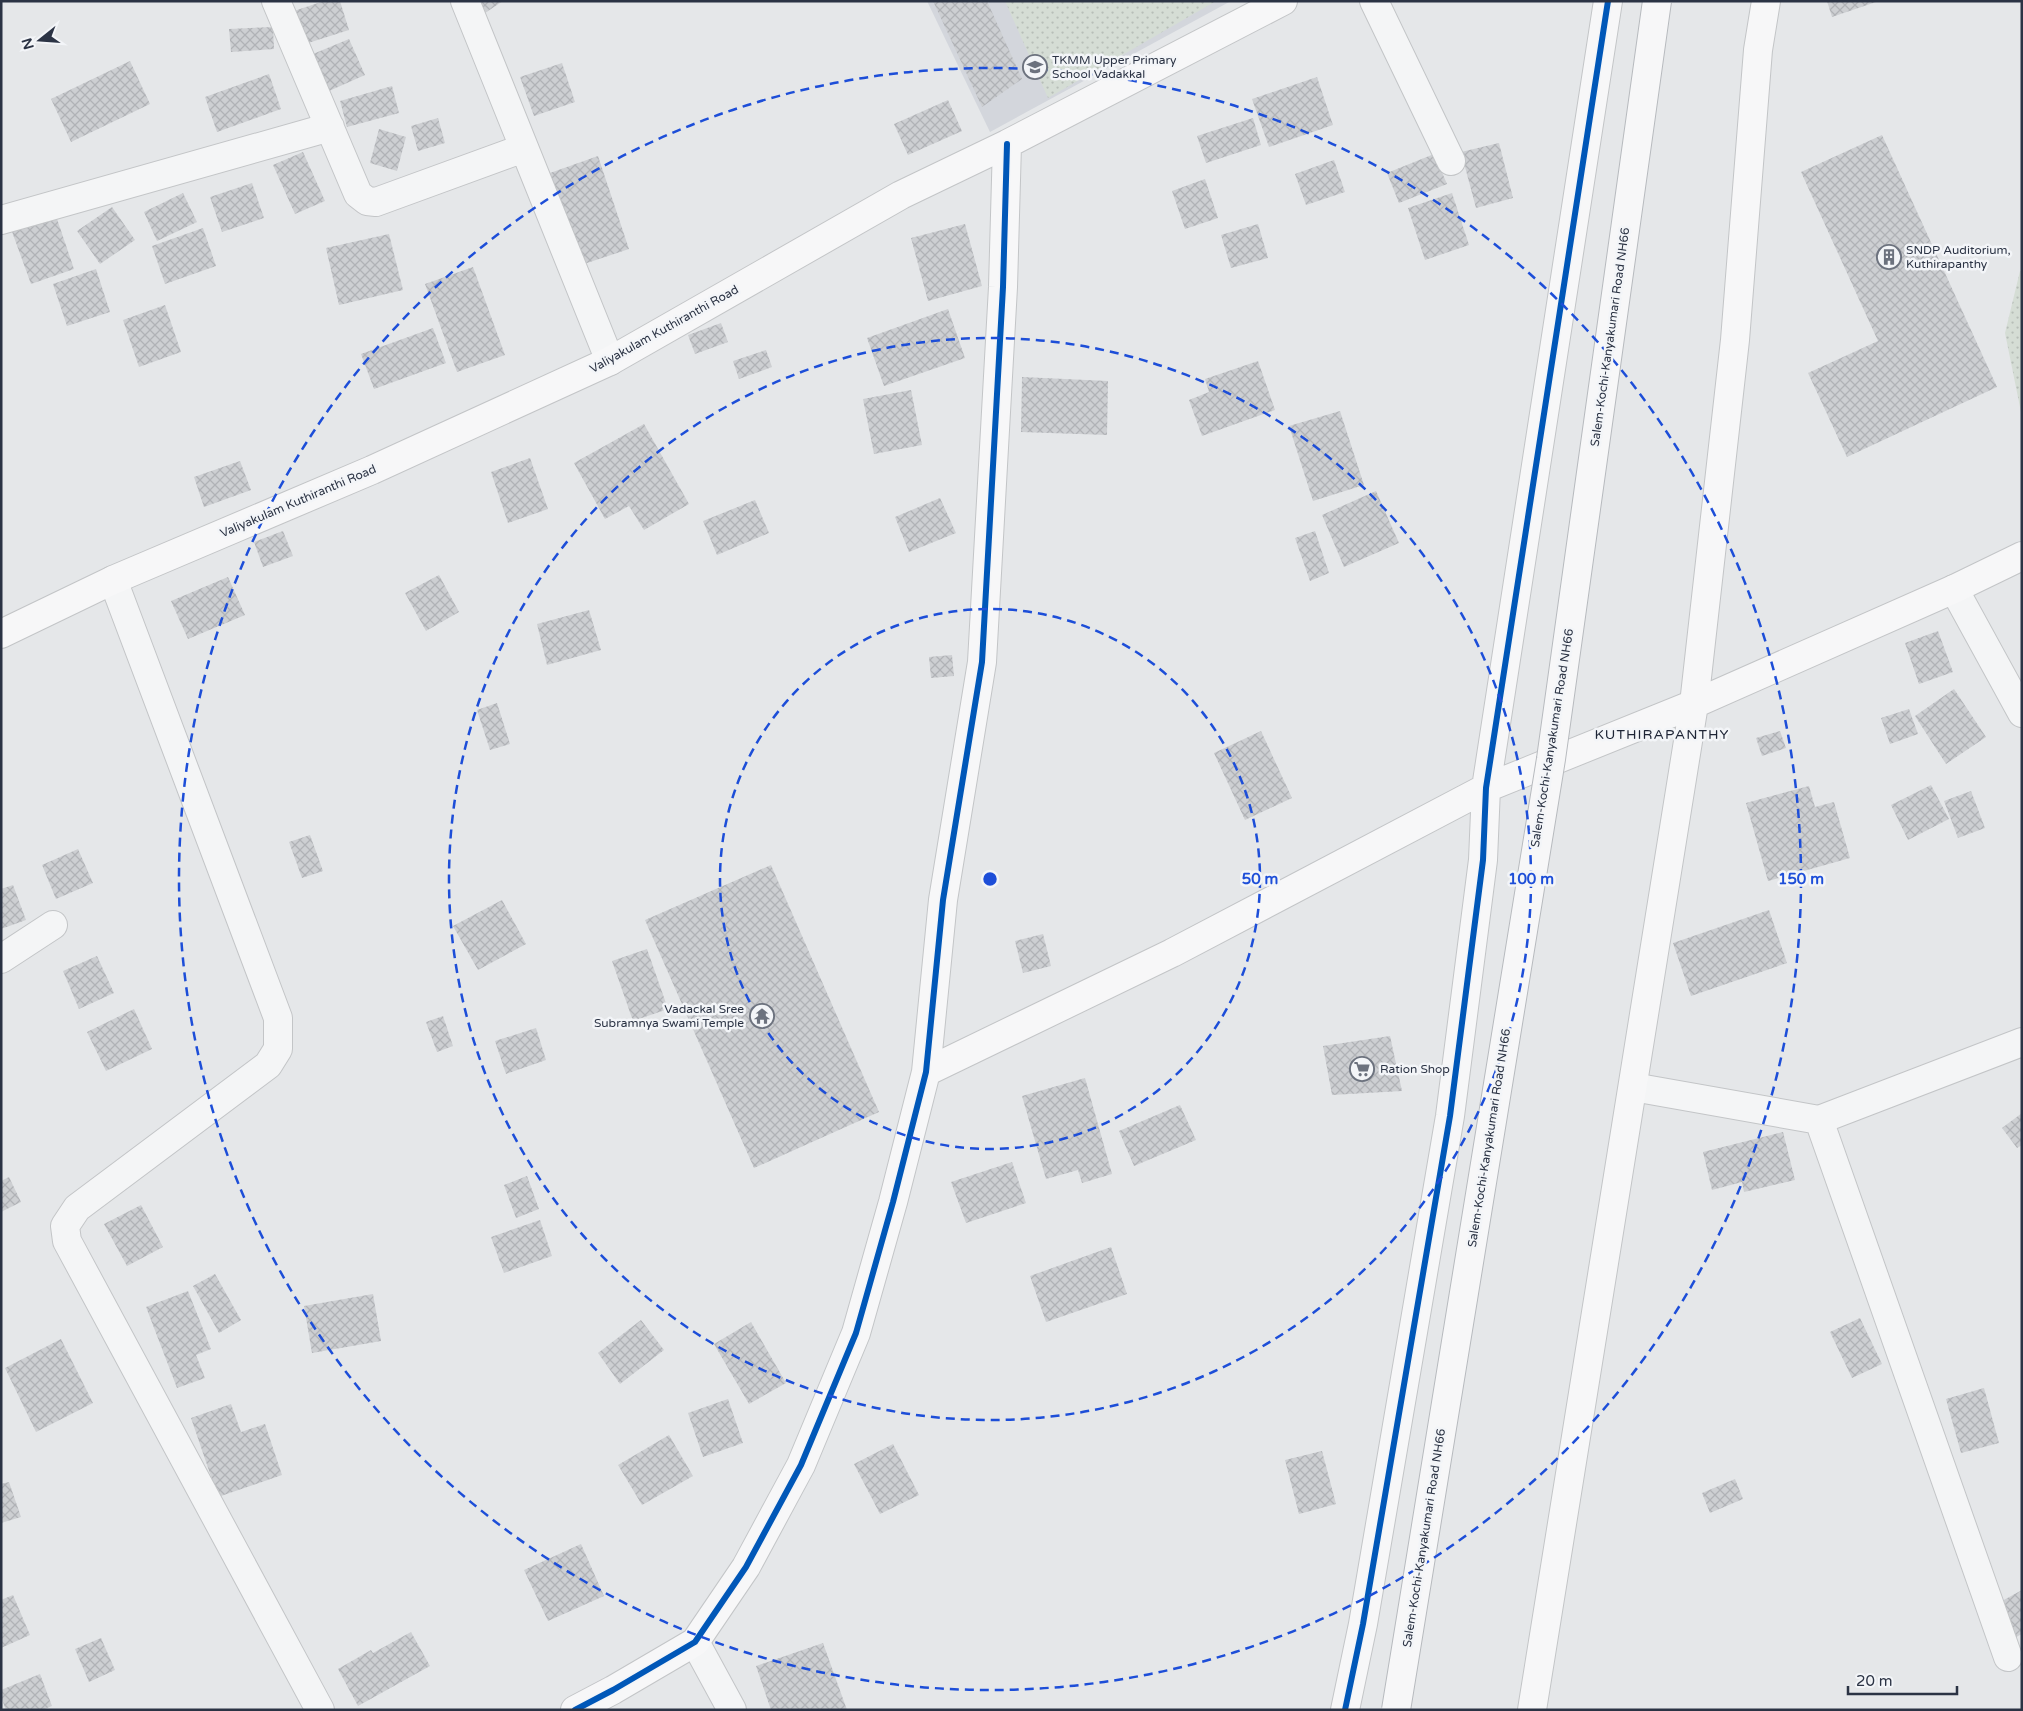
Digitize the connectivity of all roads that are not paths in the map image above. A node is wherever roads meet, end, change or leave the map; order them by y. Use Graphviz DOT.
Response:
graph roads {
  1 [pos="276,1"];
  2 [pos="465,1"];
  3 [pos="1283,1"];
  4 [pos="1374,1"];
  5 [pos="1608,1"];
  6 [pos="1657,1"];
  7 [pos="1766,1"];
  8 [pos="330,127"];
  9 [pos="1007,144"];
  10 [pos="524,148"];
  11 [pos="1451,161"];
  12 [pos="1,220"];
  13 [pos="610,361"];
  14 [pos="2022,556"];
  15 [pos="113,580"];
  16 [pos="1954,589"];
  17 [pos="1,634"];
  18 [pos="1694,704"];
  19 [pos="2022,713"];
  20 [pos="1486,788"];
  21 [pos="53,925"];
  22 [pos="1,959"];
  23 [pos="2022,1042"];
  24 [pos="926,1072"];
  25 [pos="1633,1087"];
  26 [pos="1819,1120"];
  27 [pos="696,1642"];
  28 [pos="2008,1657"];
  29 [pos="320,1710"];
  30 [pos="575,1710"];
  31 [pos="732,1710"];
  32 [pos="1345,1710"];
  33 [pos="1396,1710"];
  34 [pos="1532,1710"];
  1 -- 8 [label="street"];
  2 -- 10 [label="street"];
  3 -- 9 [label="main road, Valiyakulam Kuthiranthi Road"];
  4 -- 11 [label="street"];
  5 -- 20 [label="main road"];
  6 -- 33 [label="main road, Salem-Kochi-Kanyakumari Road NH66, bridge"];
  7 -- 18 [label="main road"];
  8 -- 10 [label="street"];
  8 -- 12 [label="street"];
  9 -- 13 [label="main road, Valiyakulam Kuthiranthi Road"];
  9 -- 24 [label="main road"];
  10 -- 13 [label="street"];
  13 -- 15 [label="main road, Valiyakulam Kuthiranthi Road"];
  14 -- 16 [label="main road"];
  15 -- 17 [label="main road, Valiyakulam Kuthiranthi Road"];
  15 -- 29 [label="street"];
  16 -- 18 [label="main road"];
  16 -- 19 [label="street"];
  18 -- 20 [label="main road"];
  18 -- 25 [label="main road"];
  20 -- 24 [label="main road"];
  20 -- 32 [label="main road"];
  21 -- 22 [label="street"];
  23 -- 26 [label="street"];
  24 -- 27 [label="main road"];
  25 -- 26 [label="street"];
  25 -- 34 [label="main road"];
  26 -- 28 [label="street"];
  27 -- 30 [label="main road"];
  27 -- 31 [label="street"];
}
